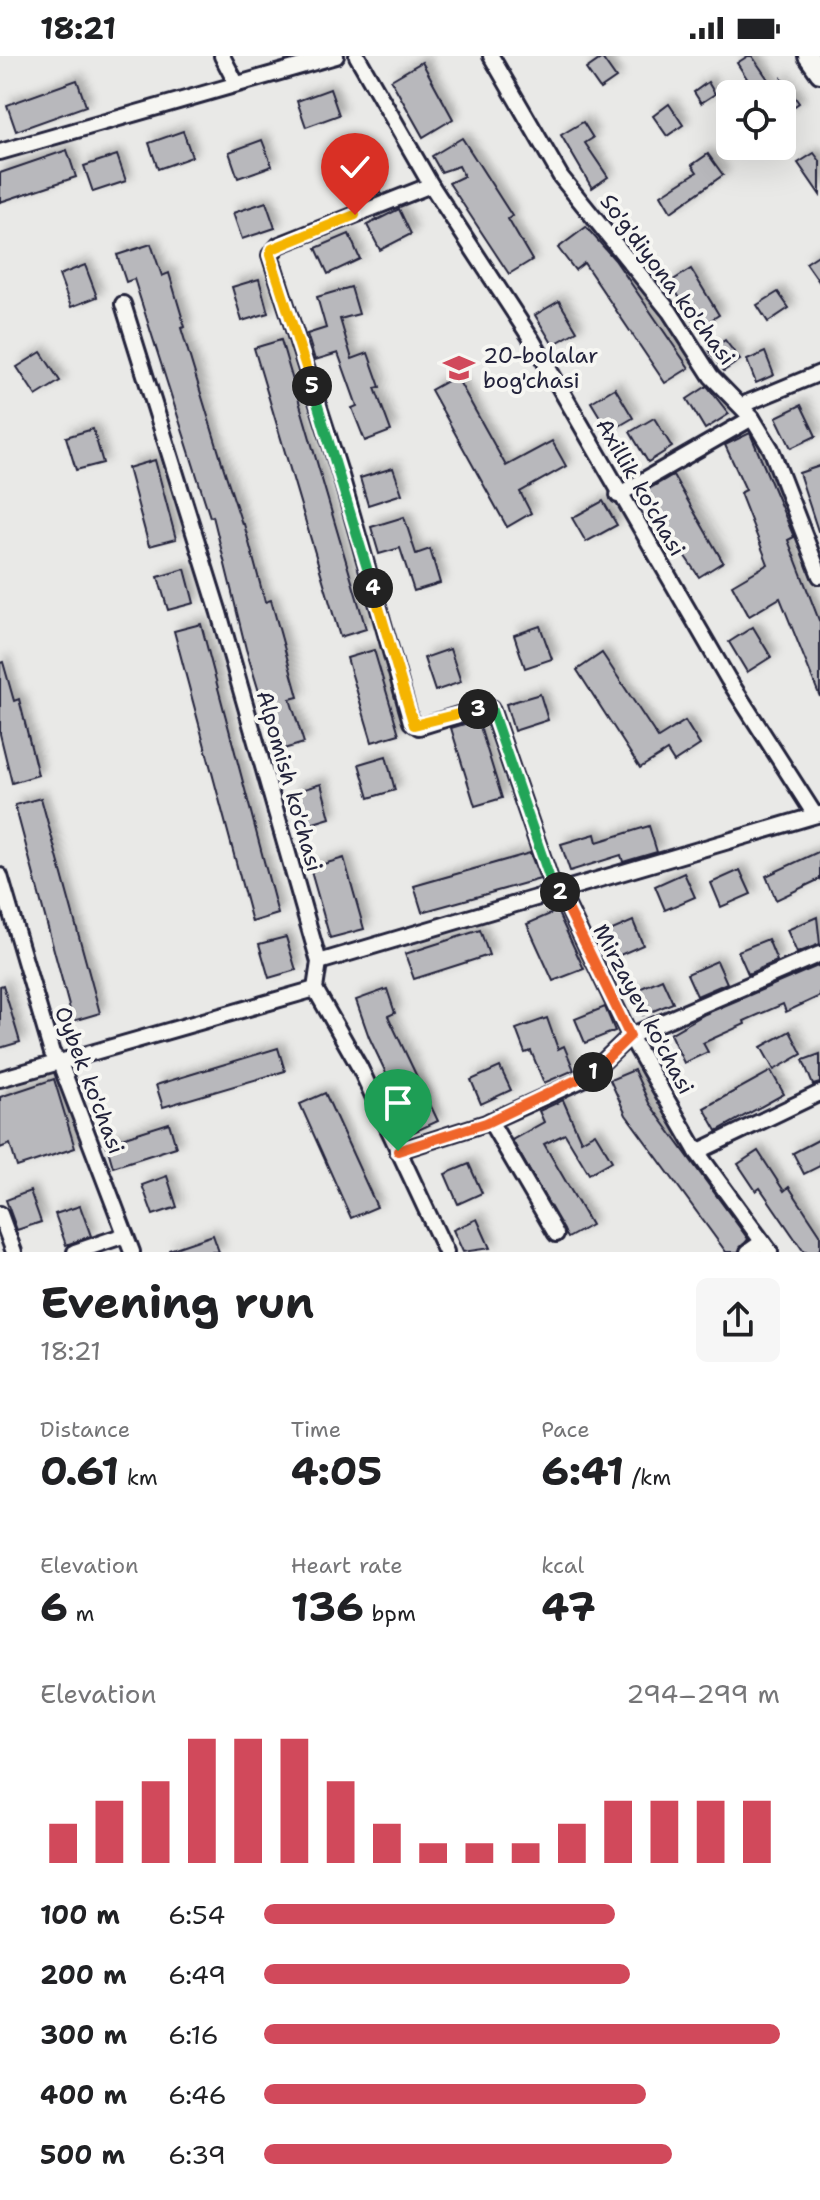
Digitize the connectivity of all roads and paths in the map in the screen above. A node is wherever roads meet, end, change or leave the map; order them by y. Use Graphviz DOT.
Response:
graph roads {
  1 [pos="222,56"];
  2 [pos="336,56"];
  3 [pos="357,56"];
  4 [pos="491,56"];
  5 [pos="808,56"];
  6 [pos="820,73"];
  7 [pos="236,83"];
  8 [pos="0,152"];
  9 [pos="431,185"];
  10 [pos="123,304"];
  11 [pos="820,373"];
  12 [pos="742,405"];
  13 [pos="752,418"];
  14 [pos="618,495"];
  15 [pos="820,576"];
  16 [pos="818,815"];
  17 [pos="0,876"];
  18 [pos="560,891"];
  19 [pos="820,954"];
  20 [pos="319,962"];
  21 [pos="315,989"];
  22 [pos="630,1036"];
  23 [pos="60,1063"];
  24 [pos="0,1079"];
  25 [pos="820,1093"];
  26 [pos="490,1121"];
  27 [pos="398,1151"];
  28 [pos="697,1152"];
  29 [pos="0,1214"];
  30 [pos="556,1234"];
  31 [pos="125,1235"];
  32 [pos="766,1247"];
  33 [pos="14,1252"];
  34 [pos="75,1252"];
  35 [pos="132,1252"];
  36 [pos="446,1252"];
  37 [pos="748,1252"];
  1 -- 7 [label="street"];
  2 -- 7 [label="street"];
  3 -- 9 [label="street, Axillik ko'chasi"];
  4 -- 12 [label="street, So'g'diyona ko'chasi"];
  5 -- 6 [label="street"];
  7 -- 8 [label="street"];
  9 -- 14 [label="street, Axillik ko'chasi"];
  9 -- 18 [label="street, Mirzayev ko'chasi"];
  10 -- 20 [label="street, Alpomish ko'chasi"];
  11 -- 12 [label="street"];
  12 -- 13 [label="street, So'g'diyona ko'chasi"];
  13 -- 14 [label="street"];
  13 -- 15 [label="street, So'g'diyona ko'chasi"];
  14 -- 16 [label="street, Axillik ko'chasi"];
  16 -- 18 [label="street"];
  17 -- 23 [label="street, Oybek ko'chasi"];
  18 -- 20 [label="street"];
  18 -- 22 [label="street, Mirzayev ko'chasi"];
  19 -- 22 [label="street"];
  20 -- 21 [label="street, Alpomish ko'chasi"];
  21 -- 23 [label="street"];
  21 -- 27 [label="street"];
  22 -- 26 [label="street"];
  22 -- 28 [label="street, Mirzayev ko'chasi"];
  23 -- 24 [label="street"];
  23 -- 31 [label="street, Oybek ko'chasi"];
  25 -- 28 [label="street"];
  26 -- 27 [label="street"];
  26 -- 30 [label="street"];
  27 -- 36 [label="street"];
  28 -- 32 [label="street, Mirzayev ko'chasi"];
  29 -- 33 [label="street"];
  31 -- 34 [label="street"];
  31 -- 35 [label="street, Oybek ko'chasi"];
  32 -- 37 [label="street"];
}
